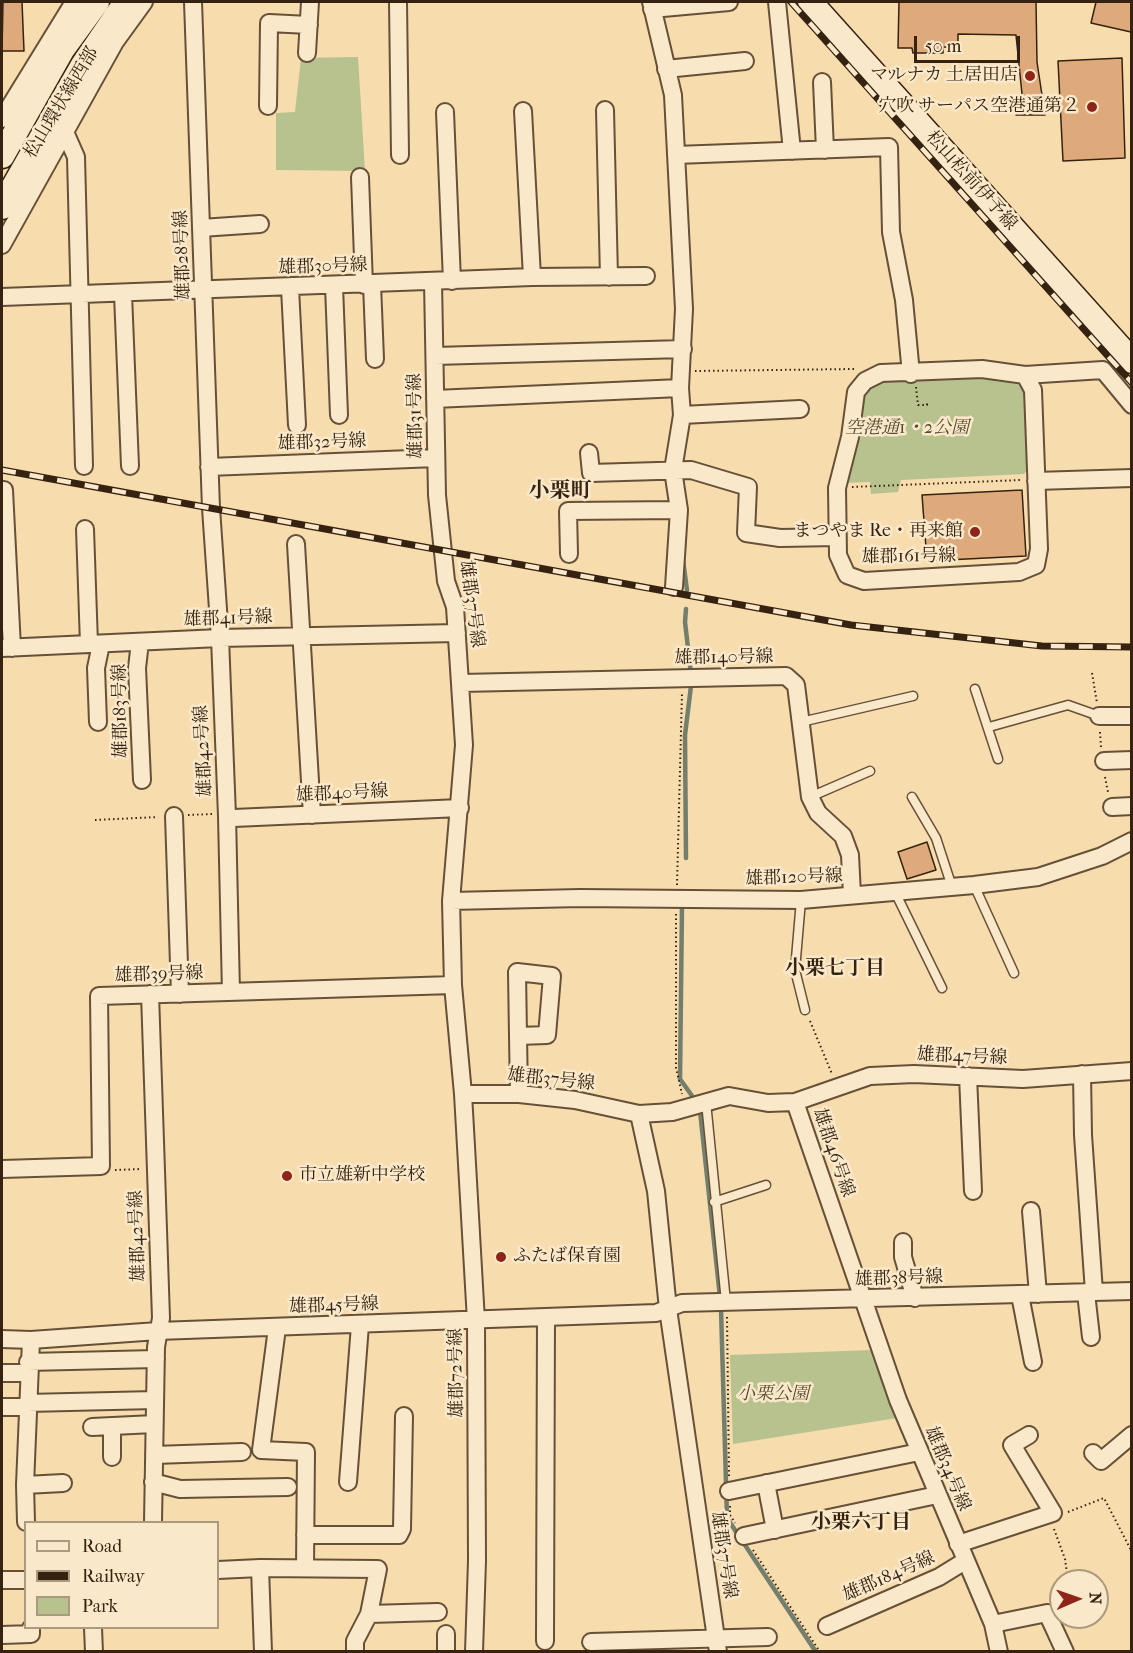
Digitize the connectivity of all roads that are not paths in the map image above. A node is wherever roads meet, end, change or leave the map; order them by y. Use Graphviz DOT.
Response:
graph roads {
  1 [pos="74,2"];
  2 [pos="97,2"];
  3 [pos="126,2"];
  4 [pos="144,2"];
  5 [pos="193,2"];
  6 [pos="310,2"];
  7 [pos="398,2"];
  8 [pos="729,2"];
  9 [pos="777,2"];
  10 [pos="810,2"];
  11 [pos="651,5"];
  12 [pos="789,16"];
  13 [pos="309,25"];
  14 [pos="307,53"];
  15 [pos="745,61"];
  16 [pos="666,69"];
  17 [pos="827,91"];
  18 [pos="268,106"];
  19 [pos="605,110"];
  20 [pos="523,111"];
  21 [pos="445,112"];
  22 [pos="2,119"];
  23 [pos="65,132"];
  24 [pos="825,150"];
  25 [pos="792,151"];
  26 [pos="400,155"];
  27 [pos="676,155"];
  28 [pos="2,156"];
  29 [pos="360,177"];
  30 [pos="2,207"];
  31 [pos="260,224"];
  32 [pos="201,228"];
  33 [pos="2,245"];
  34 [pos="646,276"];
  35 [pos="609,277"];
  36 [pos="532,278"];
  37 [pos="452,281"];
  38 [pos="433,282"];
  39 [pos="368,285"];
  40 [pos="334,286"];
  41 [pos="290,288"];
  42 [pos="203,291"];
  43 [pos="123,294"];
  44 [pos="78,295"];
  45 [pos="2,297"];
  46 [pos="683,355"];
  47 [pos="435,356"];
  48 [pos="375,359"];
  49 [pos="1131,361"];
  50 [pos="911,374"];
  51 [pos="1025,375"];
  52 [pos="680,388"];
  53 [pos="435,399"];
  54 [pos="1131,405"];
  55 [pos="800,409"];
  56 [pos="339,415"];
  57 [pos="682,415"];
  58 [pos="297,425"];
  59 [pos="589,453"];
  60 [pos="436,458"];
  61 [pos="84,466"];
  62 [pos="130,466"];
  63 [pos="209,467"];
  64 [pos="673,470"];
  65 [pos="1131,478"];
  66 [pos="1036,481"];
  67 [pos="4,490"];
  68 [pos="211,508"];
  69 [pos="680,510"];
  70 [pos="85,529"];
  71 [pos="837,537"];
  72 [pos="296,544"];
  73 [pos="443,550"];
  74 [pos="569,554"];
  75 [pos="674,587"];
  76 [pos="457,633"];
  77 [pos="302,637"];
  78 [pos="220,639"];
  79 [pos="140,642"];
  80 [pos="95,644"];
  81 [pos="7,648"];
  82 [pos="461,683"];
  83 [pos="975,689"];
  84 [pos="913,696"];
  85 [pos="1099,716"];
  86 [pos="1131,716"];
  87 [pos="98,722"];
  88 [pos="801,722"];
  89 [pos="989,728"];
  90 [pos="998,759"];
  91 [pos="1131,760"];
  92 [pos="1104,761"];
  93 [pos="870,771"];
  94 [pos="142,780"];
  95 [pos="810,797"];
  96 [pos="912,797"];
  97 [pos="1131,806"];
  98 [pos="1112,807"];
  99 [pos="460,808"];
  100 [pos="312,815"];
  101 [pos="174,816"];
  102 [pos="226,816"];
  103 [pos="1131,843"];
  104 [pos="974,885"];
  105 [pos="952,887"];
  106 [pos="895,892"];
  107 [pos="852,895"];
  108 [pos="801,900"];
  109 [pos="451,901"];
  110 [pos="1014,973"];
  111 [pos="453,985"];
  112 [pos="942,988"];
  113 [pos="231,992"];
  114 [pos="150,994"];
  115 [pos="180,994"];
  116 [pos="805,1010"];
  117 [pos="518,1036"];
  118 [pos="1131,1071"];
  119 [pos="1082,1074"];
  120 [pos="968,1076"];
  121 [pos="463,1094"];
  122 [pos="519,1094"];
  123 [pos="706,1101"];
  124 [pos="795,1102"];
  125 [pos="639,1114"];
  126 [pos="2,1168"];
  127 [pos="766,1185"];
  128 [pos="973,1191"];
  129 [pos="714,1202"];
  130 [pos="1031,1211"];
  131 [pos="903,1242"];
  132 [pos="1131,1291"];
  133 [pos="1090,1293"];
  134 [pos="1038,1294"];
  135 [pos="1020,1295"];
  136 [pos="915,1298"];
  137 [pos="864,1300"];
  138 [pos="726,1302"];
  139 [pos="668,1309"];
  140 [pos="546,1317"];
  141 [pos="476,1321"];
  142 [pos="360,1325"];
  143 [pos="277,1328"];
  144 [pos="158,1331"];
  145 [pos="1091,1337"];
  146 [pos="2,1339"];
  147 [pos="31,1340"];
  148 [pos="156,1359"];
  149 [pos="1033,1362"];
  150 [pos="28,1368"];
  151 [pos="2,1373"];
  152 [pos="155,1400"];
  153 [pos="27,1405"];
  154 [pos="2,1407"];
  155 [pos="404,1416"];
  156 [pos="154,1424"];
  157 [pos="92,1426"];
  158 [pos="112,1426"];
  159 [pos="1029,1435"];
  160 [pos="1131,1436"];
  161 [pos="242,1452"];
  162 [pos="919,1452"];
  163 [pos="1093,1453"];
  164 [pos="154,1455"];
  165 [pos="112,1457"];
  166 [pos="153,1482"];
  167 [pos="348,1482"];
  168 [pos="63,1483"];
  169 [pos="766,1483"];
  170 [pos="25,1485"];
  171 [pos="288,1487"];
  172 [pos="729,1491"];
  173 [pos="937,1495"];
  174 [pos="26,1521"];
  175 [pos="153,1521"];
  176 [pos="775,1530"];
  177 [pos="305,1535"];
  178 [pos="744,1536"];
  179 [pos="958,1544"];
  180 [pos="965,1561"];
  181 [pos="260,1568"];
  182 [pos="305,1568"];
  183 [pos="219,1570"];
  184 [pos="2,1580"];
  185 [pos="24,1580"];
  186 [pos="438,1612"];
  187 [pos="369,1614"];
  188 [pos="993,1624"];
  189 [pos="827,1626"];
  190 [pos="31,1629"];
  191 [pos="93,1629"];
  192 [pos="446,1634"];
  193 [pos="2,1635"];
  194 [pos="768,1637"];
  195 [pos="546,1641"];
  196 [pos="591,1642"];
  197 [pos="717,1646"];
  198 [pos="94,1652"];
  199 [pos="263,1652"];
  200 [pos="356,1652"];
  201 [pos="446,1652"];
  202 [pos="474,1652"];
  203 [pos="999,1652"];
  204 [pos="1065,1652"];
  1 -- 22 [label="street"];
  2 -- 28 [label="main road, 松山環状線西部"];
  3 -- 30 [label="main road, 松山環状線西部"];
  4 -- 23 [label="street"];
  5 -- 32 [label="street, 雄郡28号線"];
  6 -- 13 [label="street"];
  7 -- 26 [label="street"];
  8 -- 11 [label="street"];
  9 -- 12 [label="street"];
  9 -- 25 [label="street"];
  10 -- 49 [label="main road, 松山松前伊予線"];
  11 -- 16 [label="street"];
  13 -- 14 [label="street"];
  13 -- 18 [label="street"];
  15 -- 16 [label="street"];
  16 -- 27 [label="street"];
  17 -- 24 [label="street"];
  19 -- 35 [label="street"];
  20 -- 36 [label="street"];
  21 -- 37 [label="street"];
  23 -- 33 [label="street"];
  23 -- 44 [label="street"];
  24 -- 25 [label="street"];
  24 -- 50 [label="street"];
  25 -- 27 [label="street"];
  27 -- 46 [label="street"];
  29 -- 39 [label="street"];
  31 -- 32 [label="street"];
  32 -- 42 [label="street, 雄郡28号線"];
  34 -- 35 [label="street, 雄郡30号線"];
  35 -- 36 [label="street, 雄郡30号線"];
  36 -- 37 [label="street, 雄郡30号線"];
  37 -- 38 [label="street, 雄郡30号線"];
  38 -- 39 [label="street, 雄郡30号線"];
  38 -- 47 [label="street, 雄郡31号線"];
  39 -- 40 [label="street, 雄郡30号線"];
  39 -- 48 [label="street"];
  40 -- 41 [label="street, 雄郡30号線"];
  40 -- 56 [label="street"];
  41 -- 42 [label="street, 雄郡30号線"];
  41 -- 58 [label="street"];
  42 -- 43 [label="street, 雄郡30号線"];
  42 -- 63 [label="street, 雄郡28号線"];
  43 -- 44 [label="street, 雄郡30号線"];
  43 -- 62 [label="street"];
  44 -- 45 [label="street, 雄郡30号線"];
  44 -- 61 [label="street"];
  46 -- 47 [label="street"];
  46 -- 52 [label="street"];
  47 -- 53 [label="street, 雄郡31号線"];
  50 -- 51 [label="street"];
  50 -- 71 [label="street, 雄郡161号線"];
  51 -- 54 [label="street"];
  51 -- 66 [label="street, 雄郡161号線"];
  52 -- 53 [label="street"];
  52 -- 57 [label="street"];
  53 -- 60 [label="street, 雄郡31号線"];
  55 -- 57 [label="street"];
  57 -- 64 [label="street"];
  59 -- 64 [label="street"];
  60 -- 63 [label="street, 雄郡32号線"];
  60 -- 73 [label="street, 雄郡31号線"];
  63 -- 68 [label="street, 雄郡28号線"];
  64 -- 69 [label="street"];
  64 -- 71 [label="street"];
  65 -- 66 [label="street"];
  66 -- 71 [label="street, 雄郡161号線"];
  67 -- 81 [label="street"];
  68 -- 78 [label="street, 雄郡42号線"];
  69 -- 74 [label="street"];
  69 -- 75 [label="street"];
  70 -- 80 [label="street"];
  72 -- 77 [label="street"];
  73 -- 76 [label="street, 雄郡37号線"];
  76 -- 77 [label="street, 雄郡41号線"];
  76 -- 82 [label="street, 雄郡37号線"];
  77 -- 78 [label="street, 雄郡41号線"];
  77 -- 100 [label="street"];
  78 -- 79 [label="street, 雄郡41号線"];
  78 -- 102 [label="street, 雄郡42号線"];
  79 -- 80 [label="street, 雄郡41号線"];
  79 -- 94 [label="street, 雄郡183号線"];
  80 -- 81 [label="street, 雄郡41号線"];
  80 -- 87 [label="street"];
  82 -- 88 [label="street, 雄郡140号線"];
  82 -- 99 [label="street, 雄郡37号線"];
  83 -- 89 [label="lane"];
  84 -- 88 [label="lane"];
  85 -- 86 [label="street"];
  85 -- 89 [label="lane"];
  88 -- 95 [label="street, 雄郡140号線"];
  89 -- 90 [label="lane"];
  91 -- 92 [label="street"];
  93 -- 95 [label="lane"];
  95 -- 107 [label="street, 雄郡140号線"];
  96 -- 105 [label="lane"];
  97 -- 98 [label="street"];
  99 -- 100 [label="street, 雄郡40号線"];
  99 -- 109 [label="street, 雄郡37号線"];
  100 -- 102 [label="street, 雄郡40号線"];
  101 -- 115 [label="street"];
  102 -- 113 [label="street, 雄郡42号線"];
  103 -- 104 [label="street, 雄郡120号線"];
  104 -- 105 [label="street, 雄郡120号線"];
  104 -- 110 [label="lane"];
  105 -- 106 [label="street, 雄郡120号線"];
  106 -- 107 [label="street, 雄郡120号線"];
  106 -- 112 [label="lane"];
  107 -- 108 [label="street, 雄郡120号線"];
  108 -- 109 [label="street, 雄郡120号線"];
  108 -- 116 [label="lane"];
  109 -- 111 [label="street, 雄郡37号線"];
  111 -- 113 [label="street, 雄郡39号線"];
  111 -- 121 [label="street, 雄郡37号線"];
  113 -- 115 [label="street, 雄郡39号線"];
  114 -- 115 [label="street, 雄郡39号線"];
  114 -- 126 [label="street, 雄郡39号線"];
  114 -- 144 [label="street, 雄郡42号線"];
  117 -- 122 [label="street"];
  118 -- 119 [label="street, 雄郡47号線"];
  119 -- 120 [label="street, 雄郡47号線"];
  119 -- 133 [label="street"];
  120 -- 124 [label="street, 雄郡47号線"];
  120 -- 128 [label="street"];
  121 -- 122 [label="street, 雄郡37号線"];
  121 -- 141 [label="street, 雄郡72号線"];
  122 -- 125 [label="street, 雄郡37号線"];
  123 -- 124 [label="street, 雄郡46号線"];
  123 -- 125 [label="street, 雄郡46号線"];
  123 -- 129 [label="lane"];
  124 -- 137 [label="street, 雄郡46号線"];
  125 -- 139 [label="street, 雄郡37号線"];
  127 -- 129 [label="lane"];
  129 -- 138 [label="lane"];
  130 -- 134 [label="street"];
  131 -- 136 [label="street"];
  132 -- 133 [label="street, 雄郡38号線"];
  133 -- 134 [label="street, 雄郡38号線"];
  133 -- 145 [label="street"];
  134 -- 135 [label="street, 雄郡38号線"];
  135 -- 136 [label="street, 雄郡38号線"];
  135 -- 149 [label="street"];
  136 -- 137 [label="street, 雄郡38号線"];
  137 -- 138 [label="street, 雄郡38号線"];
  137 -- 162 [label="street, 雄郡34号線"];
  138 -- 139 [label="street, 雄郡38号線"];
  139 -- 140 [label="street, 雄郡45号線"];
  139 -- 197 [label="street, 雄郡37号線"];
  140 -- 141 [label="street, 雄郡45号線"];
  140 -- 195 [label="street"];
  141 -- 142 [label="street, 雄郡45号線"];
  141 -- 202 [label="street, 雄郡72号線"];
  142 -- 143 [label="street, 雄郡45号線"];
  142 -- 167 [label="street"];
  143 -- 144 [label="street, 雄郡45号線"];
  143 -- 177 [label="street"];
  144 -- 147 [label="street, 雄郡45号線"];
  144 -- 148 [label="street, 雄郡42号線"];
  146 -- 147 [label="street, 雄郡45号線"];
  147 -- 150 [label="street"];
  148 -- 150 [label="street"];
  148 -- 152 [label="street, 雄郡42号線"];
  150 -- 151 [label="street"];
  150 -- 153 [label="street"];
  152 -- 153 [label="street"];
  152 -- 156 [label="street, 雄郡42号線"];
  153 -- 154 [label="street"];
  153 -- 170 [label="street"];
  155 -- 177 [label="street"];
  156 -- 158 [label="street"];
  156 -- 164 [label="street, 雄郡42号線"];
  157 -- 158 [label="street"];
  158 -- 165 [label="street"];
  159 -- 179 [label="street"];
  160 -- 163 [label="street"];
  161 -- 164 [label="street"];
  162 -- 169 [label="street"];
  162 -- 173 [label="street, 雄郡34号線"];
  164 -- 166 [label="street, 雄郡42号線"];
  166 -- 171 [label="street"];
  166 -- 175 [label="street, 雄郡42号線"];
  168 -- 170 [label="street"];
  169 -- 172 [label="street"];
  169 -- 176 [label="street"];
  170 -- 174 [label="street"];
  173 -- 176 [label="street"];
  173 -- 179 [label="street, 雄郡34号線"];
  176 -- 178 [label="street"];
  177 -- 182 [label="street"];
  179 -- 180 [label="street, 雄郡34号線"];
  180 -- 188 [label="street, 雄郡34号線"];
  180 -- 189 [label="street, 雄郡184号線"];
  181 -- 182 [label="street"];
  181 -- 183 [label="street"];
  181 -- 199 [label="street"];
  182 -- 187 [label="street"];
  184 -- 185 [label="street"];
  186 -- 187 [label="street"];
  187 -- 200 [label="street"];
  188 -- 203 [label="street, 雄郡34号線"];
  188 -- 204 [label="street"];
  190 -- 193 [label="street"];
  191 -- 198 [label="street"];
  192 -- 201 [label="street"];
  194 -- 197 [label="street"];
  196 -- 197 [label="street"];
}
